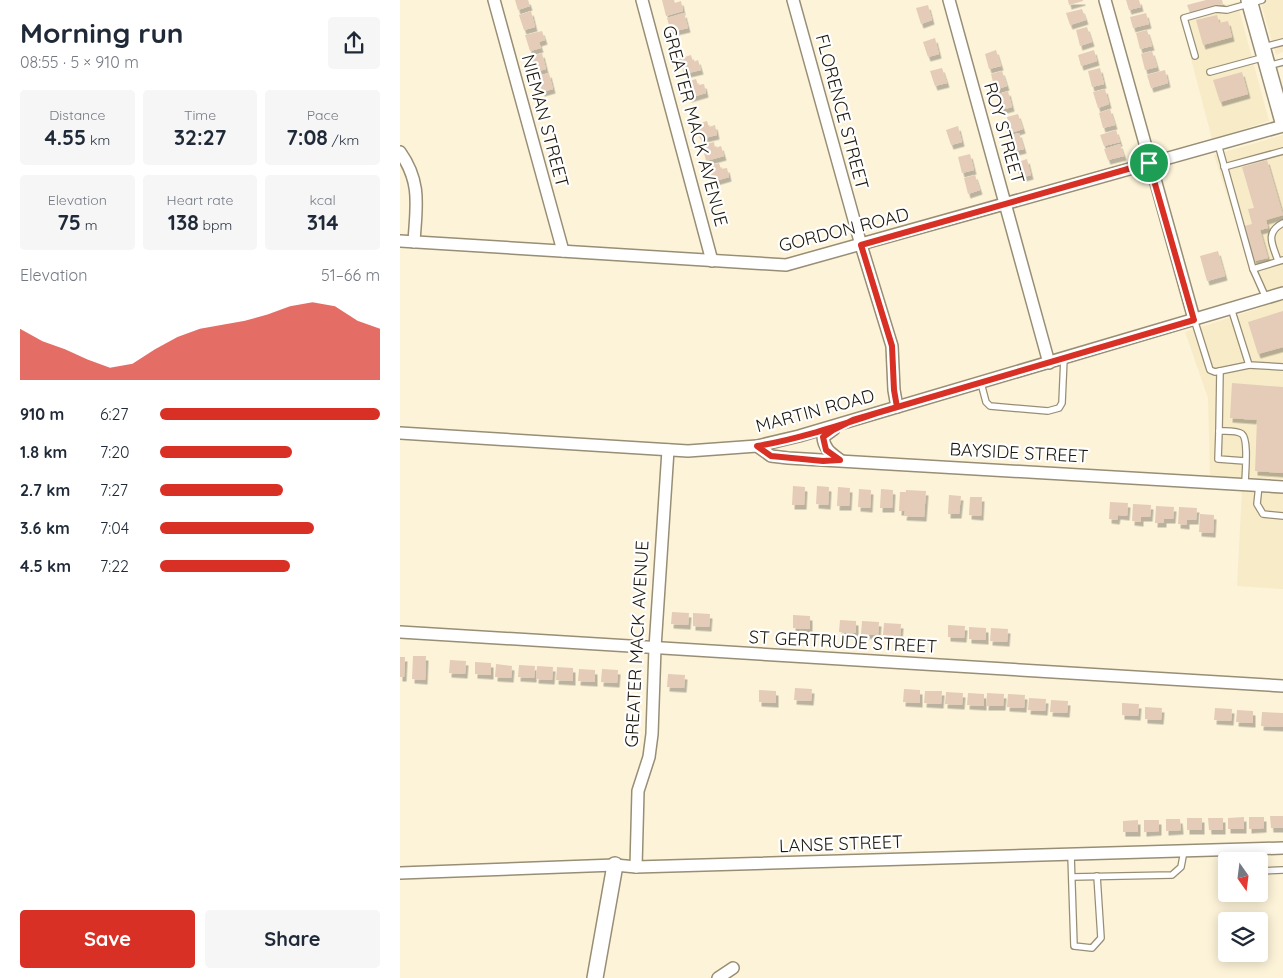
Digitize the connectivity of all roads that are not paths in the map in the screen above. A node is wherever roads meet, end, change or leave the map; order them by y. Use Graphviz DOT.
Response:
graph roads {
  1 [pos="494,0"];
  2 [pos="642,0"];
  3 [pos="793,0"];
  4 [pos="949,0"];
  5 [pos="1105,0"];
  6 [pos="1253,1"];
  7 [pos="1283,42"];
  8 [pos="1194,56"];
  9 [pos="1265,57"];
  10 [pos="1283,62"];
  11 [pos="1210,72"];
  12 [pos="1283,124"];
  13 [pos="1218,144"];
  14 [pos="1283,151"];
  15 [pos="400,152"];
  16 [pos="1149,163"];
  17 [pos="1224,167"];
  18 [pos="1006,204"];
  19 [pos="1283,223"];
  20 [pos="400,241"];
  21 [pos="414,242"];
  22 [pos="861,245"];
  23 [pos="563,251"];
  24 [pos="712,261"];
  25 [pos="1281,261"];
  26 [pos="1253,269"];
  27 [pos="1283,293"];
  28 [pos="1266,298"];
  29 [pos="1231,308"];
  30 [pos="1194,320"];
  31 [pos="1064,358"];
  32 [pos="1049,363"];
  33 [pos="1249,365"];
  34 [pos="1283,367"];
  35 [pos="1220,371"];
  36 [pos="982,382"];
  37 [pos="897,407"];
  38 [pos="853,420"];
  39 [pos="1219,431"];
  40 [pos="400,433"];
  41 [pos="757,446"];
  42 [pos="668,450"];
  43 [pos="840,460"];
  44 [pos="1245,461"];
  45 [pos="1245,484"];
  46 [pos="1259,485"];
  47 [pos="1283,487"];
  48 [pos="1283,516"];
  49 [pos="400,632"];
  50 [pos="656,648"];
  51 [pos="1283,686"];
  52 [pos="1283,848"];
  53 [pos="1184,852"];
  54 [pos="1258,852"];
  55 [pos="1071,855"];
  56 [pos="1218,855"];
  57 [pos="615,865"];
  58 [pos="636,867"];
  59 [pos="1268,870"];
  60 [pos="1283,870"];
  61 [pos="400,873"];
  62 [pos="1072,876"];
  63 [pos="1097,876"];
  64 [pos="733,968"];
  65 [pos="595,978"];
  66 [pos="718,978"];
  1 -- 23 [label="street, NIEMAN STREET"];
  2 -- 24 [label="street, GREATER MACK AVENUE"];
  3 -- 22 [label="street, FLORENCE STREET"];
  4 -- 18 [label="street, ROY STREET"];
  5 -- 16 [label="street"];
  6 -- 8 [label="lane"];
  6 -- 9 [label="street"];
  7 -- 9 [label="lane"];
  9 -- 10 [label="lane"];
  9 -- 11 [label="lane"];
  9 -- 12 [label="street"];
  12 -- 13 [label="street, GORDON ROAD"];
  13 -- 16 [label="street, GORDON ROAD"];
  13 -- 17 [label="lane"];
  14 -- 17 [label="lane"];
  15 -- 21 [label="street"];
  16 -- 18 [label="street, GORDON ROAD"];
  16 -- 30 [label="street"];
  17 -- 26 [label="lane"];
  18 -- 22 [label="street, GORDON ROAD"];
  18 -- 32 [label="street, ROY STREET"];
  19 -- 25 [label="lane"];
  20 -- 21 [label="street, GORDON ROAD"];
  21 -- 23 [label="street, GORDON ROAD"];
  22 -- 24 [label="street, GORDON ROAD"];
  22 -- 37 [label="street, FLORENCE STREET"];
  23 -- 24 [label="street, GORDON ROAD"];
  25 -- 26 [label="lane"];
  26 -- 28 [label="lane"];
  27 -- 28 [label="street, MARTIN ROAD"];
  28 -- 29 [label="street, MARTIN ROAD"];
  29 -- 30 [label="street, MARTIN ROAD"];
  29 -- 33 [label="lane"];
  30 -- 31 [label="street, MARTIN ROAD"];
  30 -- 35 [label="lane"];
  31 -- 32 [label="street, MARTIN ROAD"];
  31 -- 36 [label="lane"];
  32 -- 36 [label="street, MARTIN ROAD"];
  33 -- 34 [label="lane"];
  33 -- 35 [label="lane"];
  35 -- 39 [label="lane"];
  36 -- 37 [label="street, MARTIN ROAD"];
  37 -- 38 [label="street, MARTIN ROAD"];
  38 -- 41 [label="street, MARTIN ROAD"];
  38 -- 43 [label="street"];
  39 -- 44 [label="lane"];
  39 -- 44 [label="lane"];
  40 -- 42 [label="street, MARTIN ROAD"];
  41 -- 42 [label="street, MARTIN ROAD"];
  41 -- 43 [label="street, BAYSIDE STREET"];
  42 -- 50 [label="street, GREATER MACK AVENUE"];
  43 -- 45 [label="street, BAYSIDE STREET"];
  44 -- 45 [label="lane"];
  45 -- 46 [label="street, BAYSIDE STREET"];
  46 -- 47 [label="street, BAYSIDE STREET"];
  46 -- 48 [label="lane"];
  49 -- 50 [label="street, ST GERTRUDE STREET"];
  50 -- 51 [label="street, ST GERTRUDE STREET"];
  50 -- 58 [label="street, GREATER MACK AVENUE"];
  52 -- 54 [label="street, LANSE STREET"];
  53 -- 55 [label="street, LANSE STREET"];
  53 -- 56 [label="street, LANSE STREET"];
  53 -- 63 [label="lane"];
  55 -- 58 [label="street, LANSE STREET"];
  55 -- 62 [label="lane"];
  57 -- 58 [label="street, LANSE STREET"];
  57 -- 61 [label="street, LANSE STREET"];
  57 -- 65 [label="street"];
  59 -- 60 [label="lane"];
  62 -- 63 [label="lane"];
  62 -- 63 [label="lane"];
  64 -- 66 [label="street"];
}
